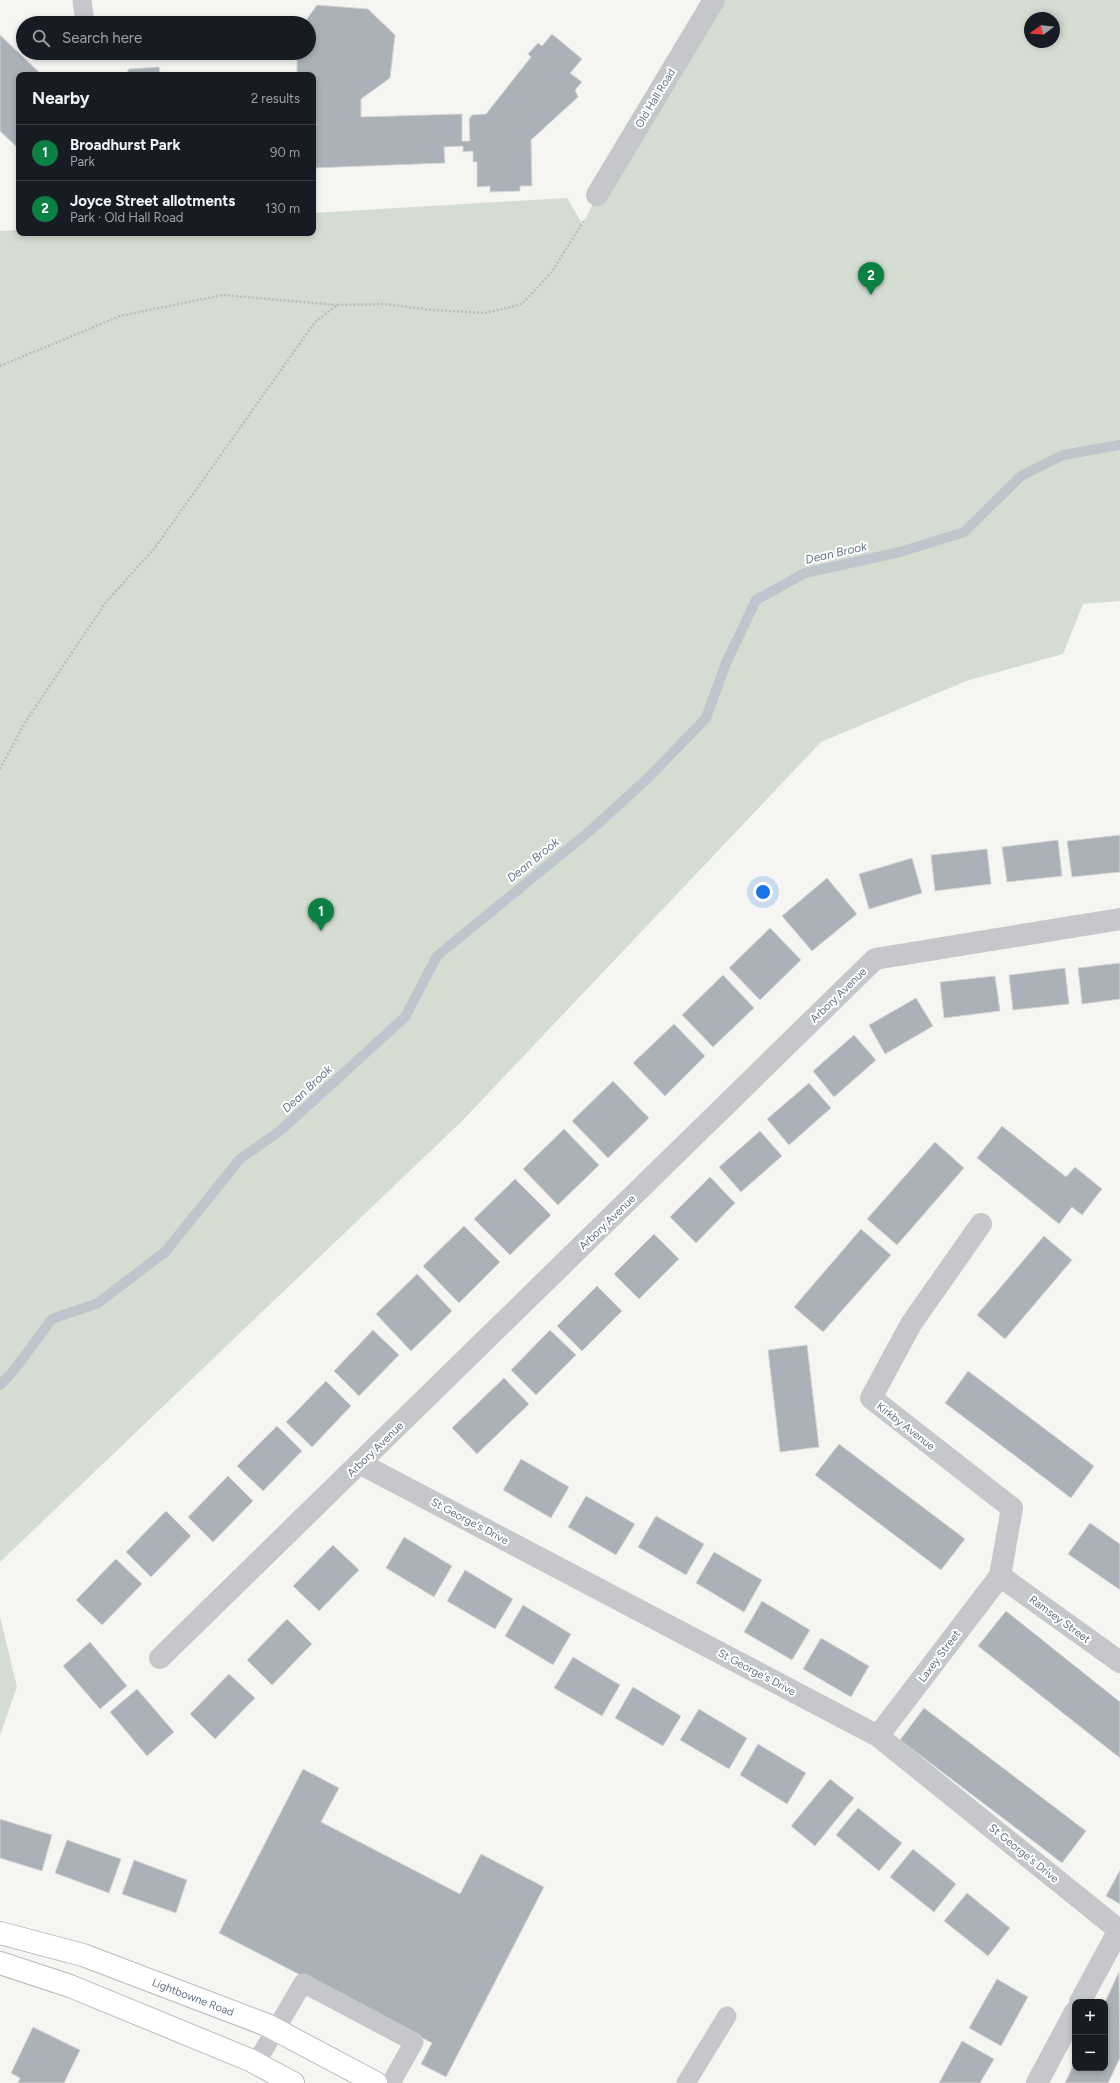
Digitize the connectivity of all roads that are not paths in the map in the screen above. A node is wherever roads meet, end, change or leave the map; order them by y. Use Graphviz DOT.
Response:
graph roads {
  1 [pos="82,0"];
  2 [pos="714,0"];
  3 [pos="84,16"];
  4 [pos="597,195"];
  5 [pos="1120,919"];
  6 [pos="980,1224"];
  7 [pos="361,1464"];
  8 [pos="1000,1576"];
  9 [pos="160,1658"];
  10 [pos="1120,1662"];
  11 [pos="878,1736"];
  12 [pos="1119,1930"];
  13 [pos="0,1933"];
  14 [pos="0,1963"];
  15 [pos="1082,1999"];
  16 [pos="727,2016"];
  17 [pos="1072,2018"];
  18 [pos="275,2030"];
  19 [pos="256,2063"];
  20 [pos="293,2083"];
  21 [pos="376,2083"];
  22 [pos="391,2083"];
  23 [pos="686,2083"];
  24 [pos="1037,2083"];
  1 -- 3 [label="lane"];
  2 -- 4 [label="street, Old Hall Road"];
  5 -- 7 [label="street, Arbory Avenue"];
  6 -- 8 [label="street, Kirkby Avenue"];
  7 -- 9 [label="street, Arbory Avenue"];
  7 -- 11 [label="street, St George's Drive"];
  8 -- 10 [label="street, Ramsey Street"];
  8 -- 11 [label="street, Laxey Street"];
  11 -- 12 [label="street, St George's Drive"];
  12 -- 15 [label="street"];
  13 -- 18 [label="main road, Lightbowne Road"];
  14 -- 19 [label="main road"];
  16 -- 23 [label="lane"];
  17 -- 24 [label="street"];
  18 -- 19 [label="lane"];
  18 -- 21 [label="main road, Lightbowne Road"];
  18 -- 22 [label="lane"];
  19 -- 20 [label="main road"];
}
